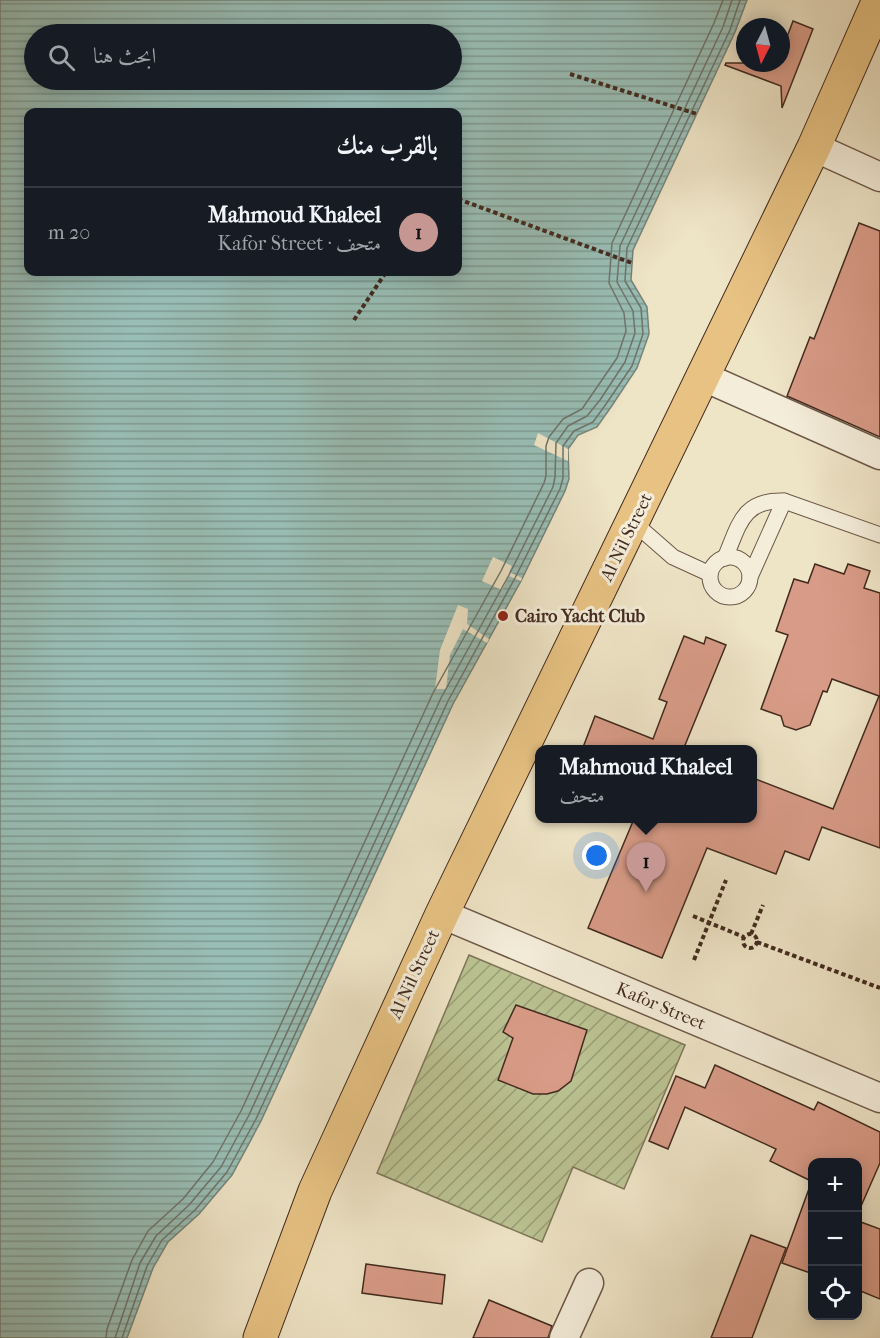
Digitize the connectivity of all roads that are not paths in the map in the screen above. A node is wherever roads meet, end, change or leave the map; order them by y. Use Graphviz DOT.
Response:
graph roads {
  1 [pos="879,0"];
  2 [pos="814,147"];
  3 [pos="880,177"];
  4 [pos="704,377"];
  5 [pos="880,455"];
  6 [pos="784,501"];
  7 [pos="633,522"];
  8 [pos="880,535"];
  9 [pos="725,558"];
  10 [pos="710,574"];
  11 [pos="750,577"];
  12 [pos="442,914"];
  13 [pos="880,1098"];
  14 [pos="589,1283"];
  15 [pos="260,1338"];
  16 [pos="564,1338"];
  1 -- 2 [label="main road, Al Nil Street"];
  2 -- 3 [label="street"];
  2 -- 4 [label="main road, Al Nil Street"];
  4 -- 5 [label="street"];
  4 -- 7 [label="main road, Al Nil Street"];
  6 -- 8 [label="lane"];
  6 -- 9 [label="lane"];
  6 -- 11 [label="lane"];
  7 -- 10 [label="lane"];
  7 -- 12 [label="main road, Al Nil Street"];
  9 -- 10 [label="lane"];
  9 -- 11 [label="lane"];
  10 -- 11 [label="lane"];
  12 -- 13 [label="street, Kafor Street"];
  12 -- 15 [label="main road, Al Nil Street"];
  14 -- 16 [label="street"];
}
